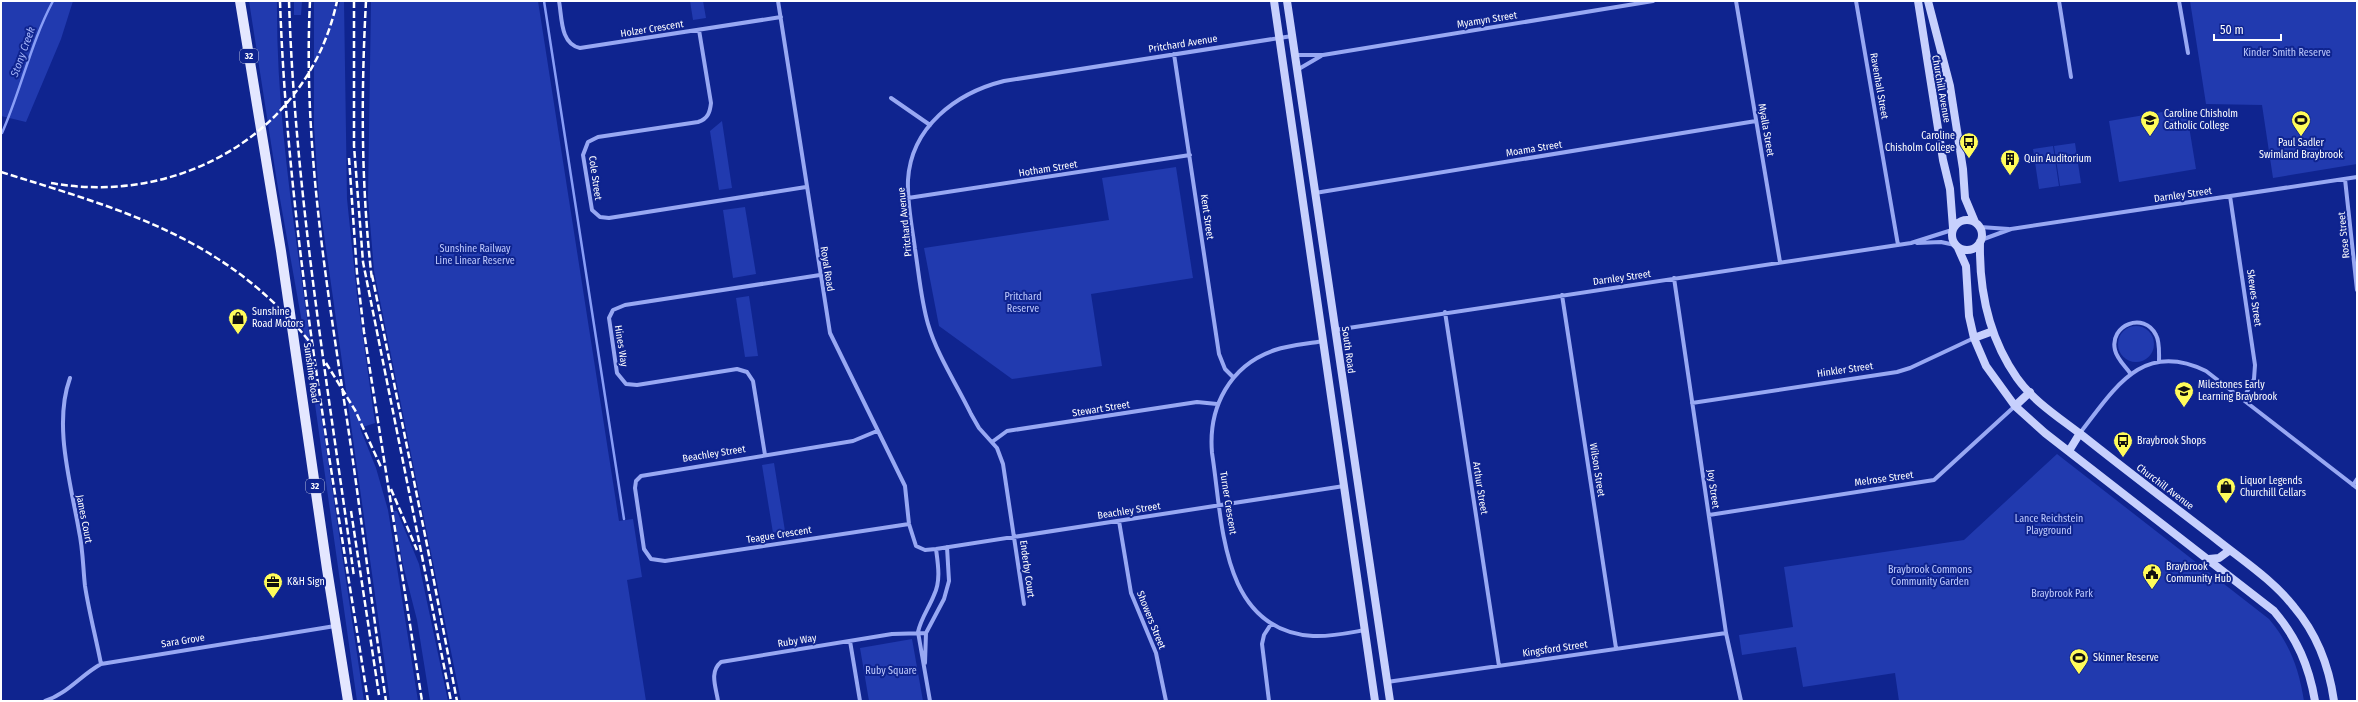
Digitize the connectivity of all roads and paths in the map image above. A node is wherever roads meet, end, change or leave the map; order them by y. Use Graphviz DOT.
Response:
graph roads {
  1 [pos="240,1"];
  2 [pos="559,1"];
  3 [pos="778,1"];
  4 [pos="1274,1"];
  5 [pos="1287,1"];
  6 [pos="1653,1"];
  7 [pos="1736,1"];
  8 [pos="1856,1"];
  9 [pos="1918,1"];
  10 [pos="1928,1"];
  11 [pos="2059,1"];
  12 [pos="2179,1"];
  13 [pos="781,17"];
  14 [pos="699,30"];
  15 [pos="1292,36"];
  16 [pos="1279,37"];
  17 [pos="2188,53"];
  18 [pos="1174,54"];
  19 [pos="1295,55"];
  20 [pos="1323,55"];
  21 [pos="1297,70"];
  22 [pos="2071,77"];
  23 [pos="891,98"];
  24 [pos="1756,121"];
  25 [pos="930,125"];
  26 [pos="1190,155"];
  27 [pos="2357,177"];
  28 [pos="2345,179"];
  29 [pos="806,187"];
  30 [pos="1315,193"];
  31 [pos="2230,196"];
  32 [pos="908,198"];
  33 [pos="1978,225"];
  34 [pos="1953,229"];
  35 [pos="2011,229"];
  36 [pos="1981,241"];
  37 [pos="1911,243"];
  38 [pos="1898,245"];
  39 [pos="1957,246"];
  40 [pos="1780,262"];
  41 [pos="820,275"];
  42 [pos="1674,278"];
  43 [pos="2357,290"];
  44 [pos="1562,295"];
  45 [pos="1445,312"];
  46 [pos="1335,330"];
  47 [pos="1993,331"];
  48 [pos="1974,338"];
  49 [pos="1323,341"];
  50 [pos="2159,362"];
  51 [pos="2130,373"];
  52 [pos="1233,377"];
  53 [pos="70,378"];
  54 [pos="2030,392"];
  55 [pos="2243,399"];
  56 [pos="1692,402"];
  57 [pos="1217,404"];
  58 [pos="2015,406"];
  59 [pos="877,431"];
  60 [pos="2080,433"];
  61 [pos="992,442"];
  62 [pos="2069,452"];
  63 [pos="765,455"];
  64 [pos="2357,479"];
  65 [pos="1357,481"];
  66 [pos="2353,484"];
  67 [pos="1345,486"];
  68 [pos="2357,488"];
  69 [pos="1220,505"];
  70 [pos="1709,515"];
  71 [pos="1119,520"];
  72 [pos="909,524"];
  73 [pos="1014,536"];
  74 [pos="916,546"];
  75 [pos="947,547"];
  76 [pos="936,549"];
  77 [pos="2230,550"];
  78 [pos="651,559"];
  79 [pos="2209,559"];
  80 [pos="935,595"];
  81 [pos="944,599"];
  82 [pos="1024,604"];
  83 [pos="1271,624"];
  84 [pos="336,626"];
  85 [pos="1365,630"];
  86 [pos="918,632"];
  87 [pos="926,633"];
  88 [pos="1726,633"];
  89 [pos="850,641"];
  90 [pos="1616,648"];
  91 [pos="101,664"];
  92 [pos="1499,666"];
  93 [pos="925,670"];
  94 [pos="1387,682"];
  95 [pos="1373,685"];
  96 [pos="45,701"];
  97 [pos="348,701"];
  98 [pos="718,701"];
  99 [pos="860,701"];
  100 [pos="930,701"];
  101 [pos="1166,701"];
  102 [pos="1269,701"];
  103 [pos="1376,701"];
  104 [pos="1390,701"];
  105 [pos="1741,701"];
  106 [pos="2315,701"];
  107 [pos="2334,701"];
  1 -- 84 [label="main road, Sunshine Road / 32"];
  2 -- 14 [label="street, Holzer Crescent"];
  3 -- 13 [label="street, Royal Road"];
  4 -- 16 [label="main road"];
  5 -- 15 [label="main road, South Road"];
  6 -- 20 [label="street, Myamyn Street"];
  7 -- 24 [label="street, Myalla Street"];
  8 -- 38 [label="street, Ravenhall Street"];
  9 -- 34 [label="main road, Churchill Avenue"];
  10 -- 33 [label="main road, Churchill Avenue"];
  11 -- 22 [label="street"];
  12 -- 17 [label="street"];
  13 -- 14 [label="street, Holzer Crescent"];
  13 -- 29 [label="street, Royal Road"];
  14 -- 29 [label="street, Cole Street"];
  15 -- 16 [label="street, Pritchard Avenue"];
  15 -- 19 [label="main road, South Road"];
  16 -- 18 [label="street, Pritchard Avenue"];
  16 -- 49 [label="main road"];
  18 -- 25 [label="street, Pritchard Avenue"];
  18 -- 26 [label="street, Kent Street"];
  19 -- 20 [label="street, Myamyn Street"];
  19 -- 21 [label="main road, South Road"];
  20 -- 21 [label="street, Myamyn Street"];
  21 -- 30 [label="main road, South Road"];
  23 -- 25 [label="street"];
  24 -- 30 [label="street, Moama Street"];
  24 -- 40 [label="street, Myalla Street"];
  25 -- 32 [label="street, Pritchard Avenue"];
  26 -- 32 [label="street, Hotham Street"];
  26 -- 52 [label="street, Kent Street"];
  27 -- 28 [label="street, Darnley Street"];
  28 -- 31 [label="street, Darnley Street"];
  28 -- 43 [label="street, Rose Street"];
  29 -- 41 [label="street, Royal Road"];
  30 -- 46 [label="main road, South Road"];
  31 -- 35 [label="street, Darnley Street"];
  31 -- 55 [label="street, Skewes Street"];
  32 -- 61 [label="street, Pritchard Avenue"];
  33 -- 34 [label="main road"];
  33 -- 35 [label="street, Darnley Street"];
  33 -- 36 [label="main road"];
  34 -- 37 [label="street, Darnley Street"];
  34 -- 39 [label="main road"];
  35 -- 36 [label="street, Darnley Street"];
  36 -- 39 [label="main road"];
  36 -- 47 [label="main road, Churchill Avenue"];
  37 -- 38 [label="street, Darnley Street"];
  37 -- 39 [label="street, Darnley Street"];
  38 -- 40 [label="street, Darnley Street"];
  39 -- 48 [label="main road"];
  40 -- 42 [label="street, Darnley Street"];
  41 -- 59 [label="street, Royal Road"];
  41 -- 63 [label="street, Hines Way"];
  42 -- 44 [label="street, Darnley Street"];
  42 -- 56 [label="street, Joy Street"];
  44 -- 45 [label="street, Darnley Street"];
  44 -- 90 [label="street, Wilson Street"];
  45 -- 46 [label="street, Darnley Street"];
  45 -- 92 [label="street, Arthur Street"];
  46 -- 49 [label="main road"];
  46 -- 65 [label="main road, South Road"];
  47 -- 48 [label="main road, Hinkler Street"];
  47 -- 54 [label="main road, Churchill Avenue"];
  48 -- 56 [label="street, Hinkler Street"];
  48 -- 58 [label="main road"];
  49 -- 52 [label="street, Turner Crescent"];
  49 -- 67 [label="main road"];
  50 -- 51 [label="street"];
  50 -- 51 [label="street"];
  50 -- 55 [label="street"];
  51 -- 60 [label="street"];
  52 -- 57 [label="street, Turner Crescent"];
  53 -- 91 [label="street, James Court"];
  54 -- 58 [label="main road, Melrose Street"];
  54 -- 60 [label="main road, Churchill Avenue"];
  55 -- 66 [label="street"];
  56 -- 70 [label="street, Joy Street"];
  57 -- 61 [label="street, Stewart Street"];
  57 -- 69 [label="street, Turner Crescent"];
  58 -- 62 [label="main road"];
  58 -- 70 [label="street, Melrose Street"];
  59 -- 63 [label="street, Beachley Street"];
  59 -- 72 [label="street, Royal Road"];
  60 -- 62 [label="main road"];
  60 -- 77 [label="main road, Churchill Avenue"];
  61 -- 73 [label="street, Pritchard Avenue"];
  62 -- 79 [label="main road"];
  63 -- 78 [label="street, Beachley Street"];
  64 -- 66 [label="street"];
  65 -- 67 [label="main road"];
  65 -- 94 [label="main road, South Road"];
  66 -- 68 [label="street"];
  67 -- 69 [label="street, Beachley Street"];
  67 -- 85 [label="main road"];
  69 -- 71 [label="street, Beachley Street"];
  69 -- 83 [label="street, Turner Crescent"];
  70 -- 88 [label="street, Joy Street"];
  71 -- 73 [label="street, Beachley Street"];
  71 -- 101 [label="street, Showers Street"];
  72 -- 74 [label="street, Royal Road"];
  72 -- 78 [label="street, Teague Crescent"];
  73 -- 75 [label="street, Beachley Street"];
  73 -- 82 [label="street, Enderby Court"];
  74 -- 76 [label="street, Beachley Street"];
  75 -- 76 [label="street, Beachley Street"];
  75 -- 81 [label="street"];
  76 -- 80 [label="street"];
  77 -- 79 [label="main road"];
  77 -- 107 [label="main road, Churchill Avenue"];
  79 -- 106 [label="main road"];
  80 -- 81 [label="street"];
  80 -- 86 [label="street"];
  81 -- 87 [label="street"];
  83 -- 85 [label="street, Turner Crescent"];
  83 -- 102 [label="street"];
  84 -- 91 [label="street, Sara Grove"];
  84 -- 97 [label="main road, Sunshine Road / 32"];
  85 -- 95 [label="main road"];
  86 -- 87 [label="street, Ruby Way"];
  86 -- 89 [label="street, Ruby Way"];
  86 -- 93 [label="street"];
  87 -- 93 [label="street"];
  88 -- 90 [label="street, Kingsford Street"];
  88 -- 105 [label="street, Joy Street"];
  89 -- 98 [label="street, Ruby Way"];
  89 -- 99 [label="street"];
  90 -- 92 [label="street, Kingsford Street"];
  91 -- 96 [label="street, Sara Grove"];
  92 -- 94 [label="street, Kingsford Street"];
  93 -- 100 [label="street"];
  94 -- 95 [label="main road"];
  94 -- 104 [label="main road, South Road"];
  95 -- 103 [label="main road"];
}
